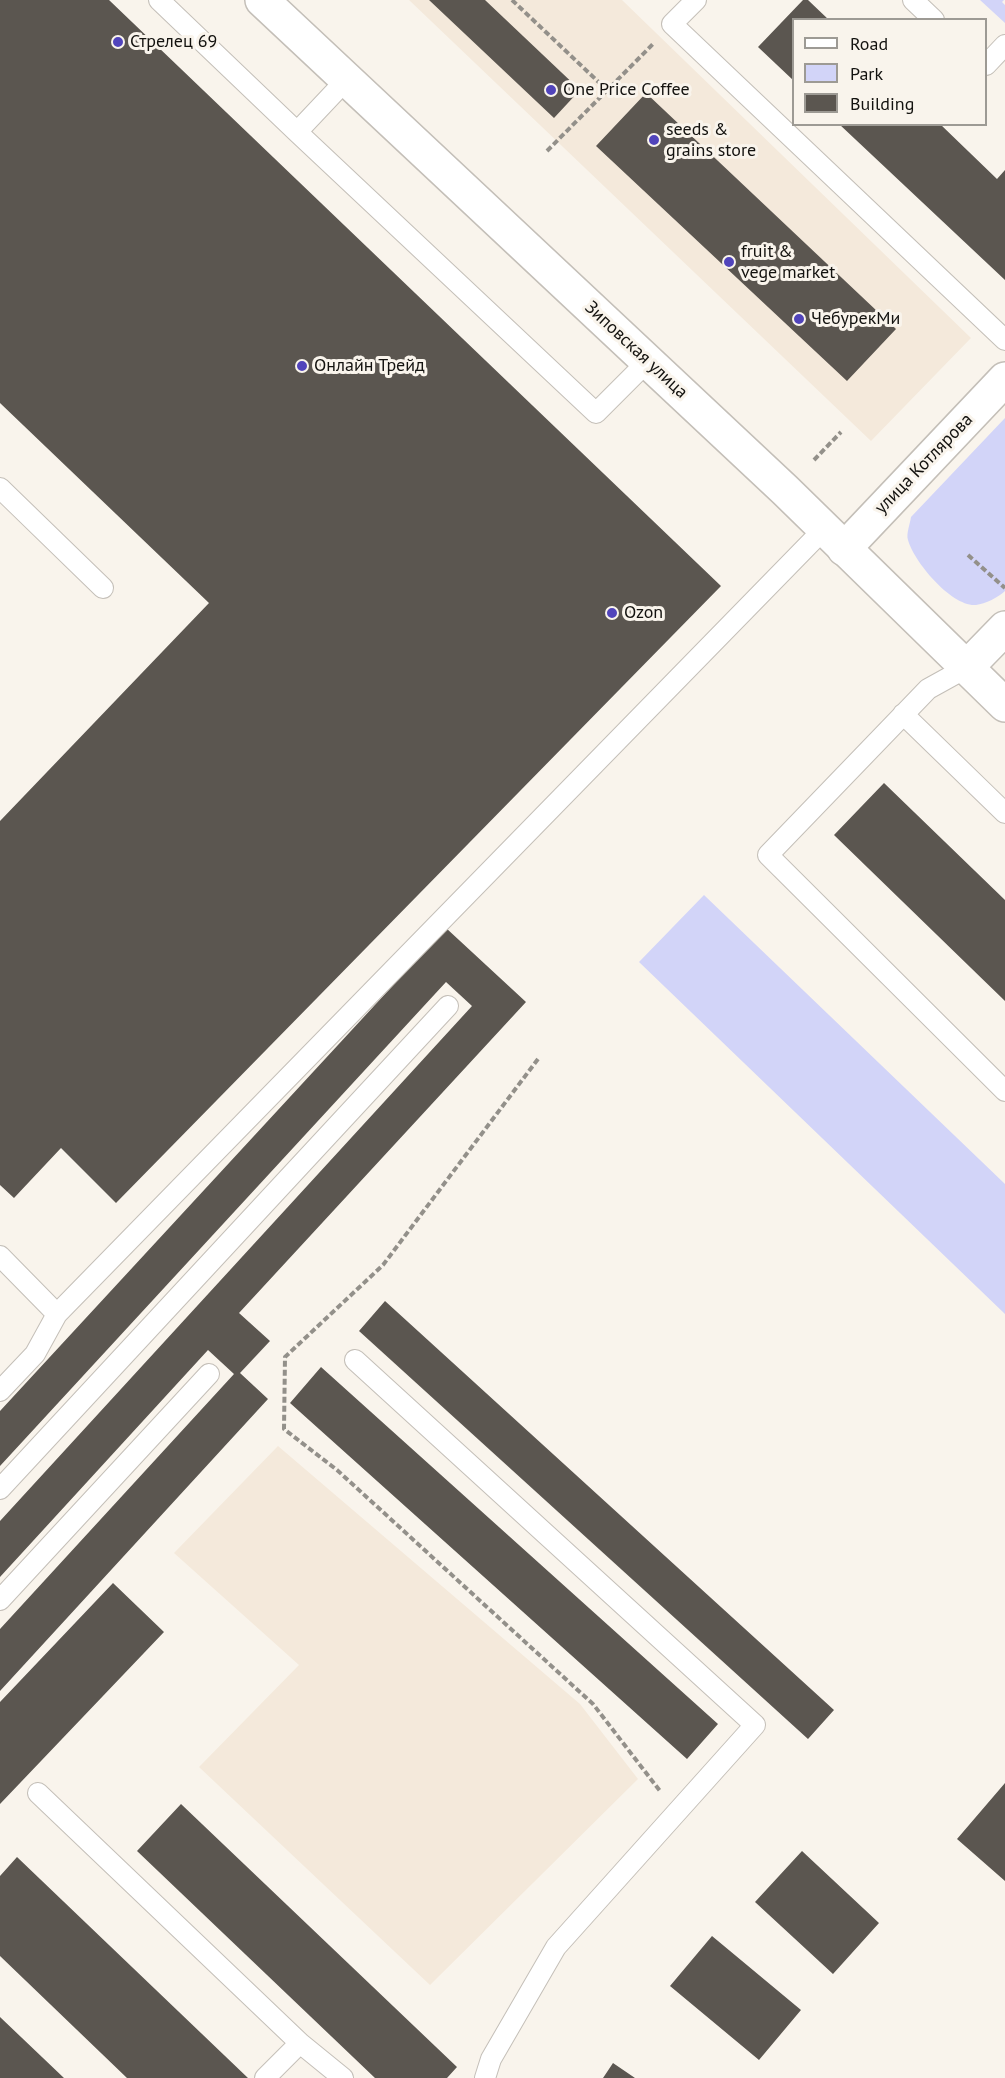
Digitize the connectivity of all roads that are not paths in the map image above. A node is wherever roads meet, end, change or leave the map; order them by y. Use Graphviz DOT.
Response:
graph roads {
  1 [pos="159,0"];
  2 [pos="262,0"];
  3 [pos="696,0"];
  4 [pos="913,0"];
  5 [pos="932,18"];
  6 [pos="1005,45"];
  7 [pos="987,64"];
  8 [pos="347,80"];
  9 [pos="297,132"];
  10 [pos="1005,340"];
  11 [pos="648,361"];
  12 [pos="1005,379"];
  13 [pos="0,488"];
  14 [pos="834,539"];
  15 [pos="103,588"];
  16 [pos="1005,628"];
  17 [pos="966,668"];
  18 [pos="1005,705"];
  19 [pos="903,714"];
  20 [pos="1005,813"];
  21 [pos="448,1006"];
  22 [pos="1005,1091"];
  23 [pos="0,1256"];
  24 [pos="57,1314"];
  25 [pos="355,1360"];
  26 [pos="209,1374"];
  27 [pos="0,1391"];
  28 [pos="0,1490"];
  29 [pos="0,1600"];
  30 [pos="38,1792"];
  31 [pos="300,2043"];
  32 [pos="265,2078"];
  33 [pos="343,2078"];
  34 [pos="485,2078"];
  1 -- 9 [label="lane"];
  2 -- 8 [label="street, Зиповская улица"];
  3 -- 10 [label="lane"];
  4 -- 5 [label="lane"];
  6 -- 7 [label="lane"];
  8 -- 9 [label="lane"];
  8 -- 11 [label="street, Зиповская улица"];
  9 -- 11 [label="lane"];
  11 -- 14 [label="street, Зиповская улица"];
  12 -- 14 [label="street, улица Котлярова"];
  13 -- 15 [label="lane"];
  14 -- 17 [label="street, Зиповская улица"];
  14 -- 24 [label="lane"];
  16 -- 17 [label="street"];
  17 -- 18 [label="street, Зиповская улица"];
  17 -- 19 [label="lane"];
  19 -- 20 [label="lane"];
  19 -- 22 [label="lane"];
  21 -- 28 [label="lane"];
  23 -- 24 [label="lane"];
  24 -- 27 [label="lane"];
  25 -- 34 [label="lane"];
  26 -- 29 [label="lane"];
  30 -- 31 [label="lane"];
  31 -- 32 [label="lane"];
  31 -- 33 [label="lane"];
}
